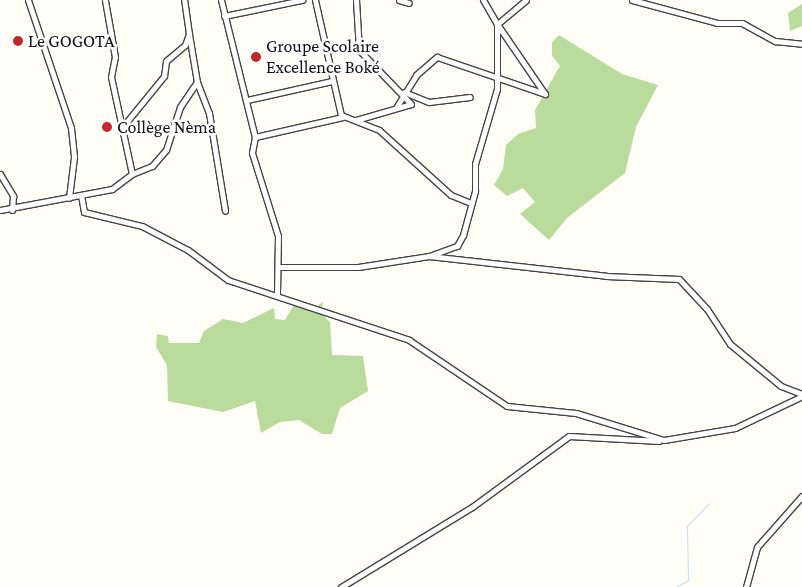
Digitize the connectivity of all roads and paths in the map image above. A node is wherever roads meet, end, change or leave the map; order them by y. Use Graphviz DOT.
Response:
graph roads {
  1 [pos="28,0"];
  2 [pos="105,0"];
  3 [pos="184,0"];
  4 [pos="220,0"];
  5 [pos="302,0"];
  6 [pos="315,0"];
  7 [pos="356,0"];
  8 [pos="399,0"];
  9 [pos="482,0"];
  10 [pos="526,0"];
  11 [pos="632,0"];
  12 [pos="409,3"];
  13 [pos="224,16"];
  14 [pos="497,24"];
  15 [pos="189,34"];
  16 [pos="802,44"];
  17 [pos="497,79"];
  18 [pos="332,81"];
  19 [pos="197,82"];
  20 [pos="403,94"];
  21 [pos="470,97"];
  22 [pos="246,100"];
  23 [pos="397,106"];
  24 [pos="343,117"];
  25 [pos="356,120"];
  26 [pos="120,130"];
  27 [pos="255,137"];
  28 [pos="0,174"];
  29 [pos="132,174"];
  30 [pos="81,195"];
  31 [pos="69,198"];
  32 [pos="471,202"];
  33 [pos="0,210"];
  34 [pos="12,210"];
  35 [pos="225,212"];
  36 [pos="429,256"];
  37 [pos="279,268"];
  38 [pos="278,294"];
  39 [pos="802,395"];
  40 [pos="664,440"];
  41 [pos="802,496"];
  42 [pos="342,587"];
  43 [pos="746,587"];
  1 -- 31 [label="street"];
  2 -- 26 [label="street"];
  3 -- 15 [label="street"];
  4 -- 13 [label="street"];
  5 -- 13 [label="street"];
  6 -- 18 [label="street"];
  7 -- 20 [label="street"];
  8 -- 12 [label="street"];
  9 -- 14 [label="street"];
  10 -- 14 [label="street"];
  11 -- 16 [label="street"];
  13 -- 22 [label="street"];
  14 -- 17 [label="street"];
  14 -- 17 [label="street"];
  15 -- 19 [label="street"];
  15 -- 26 [label="street"];
  17 -- 20 [label="street"];
  17 -- 32 [label="street"];
  18 -- 22 [label="street"];
  18 -- 24 [label="street"];
  19 -- 29 [label="street"];
  19 -- 35 [label="street"];
  20 -- 21 [label="street"];
  20 -- 23 [label="street"];
  20 -- 23 [label="street"];
  22 -- 27 [label="street"];
  23 -- 25 [label="street"];
  24 -- 25 [label="street"];
  24 -- 27 [label="street"];
  25 -- 32 [label="street"];
  26 -- 29 [label="street"];
  27 -- 37 [label="street"];
  28 -- 34 [label="street"];
  29 -- 30 [label="street"];
  30 -- 31 [label="street"];
  30 -- 38 [label="street"];
  31 -- 34 [label="street"];
  32 -- 36 [label="street"];
  33 -- 34 [label="street"];
  36 -- 37 [label="street"];
  36 -- 39 [label="street"];
  37 -- 38 [label="street"];
  38 -- 40 [label="street"];
  39 -- 40 [label="street"];
  40 -- 42 [label="street"];
  41 -- 43 [label="street"];
}
